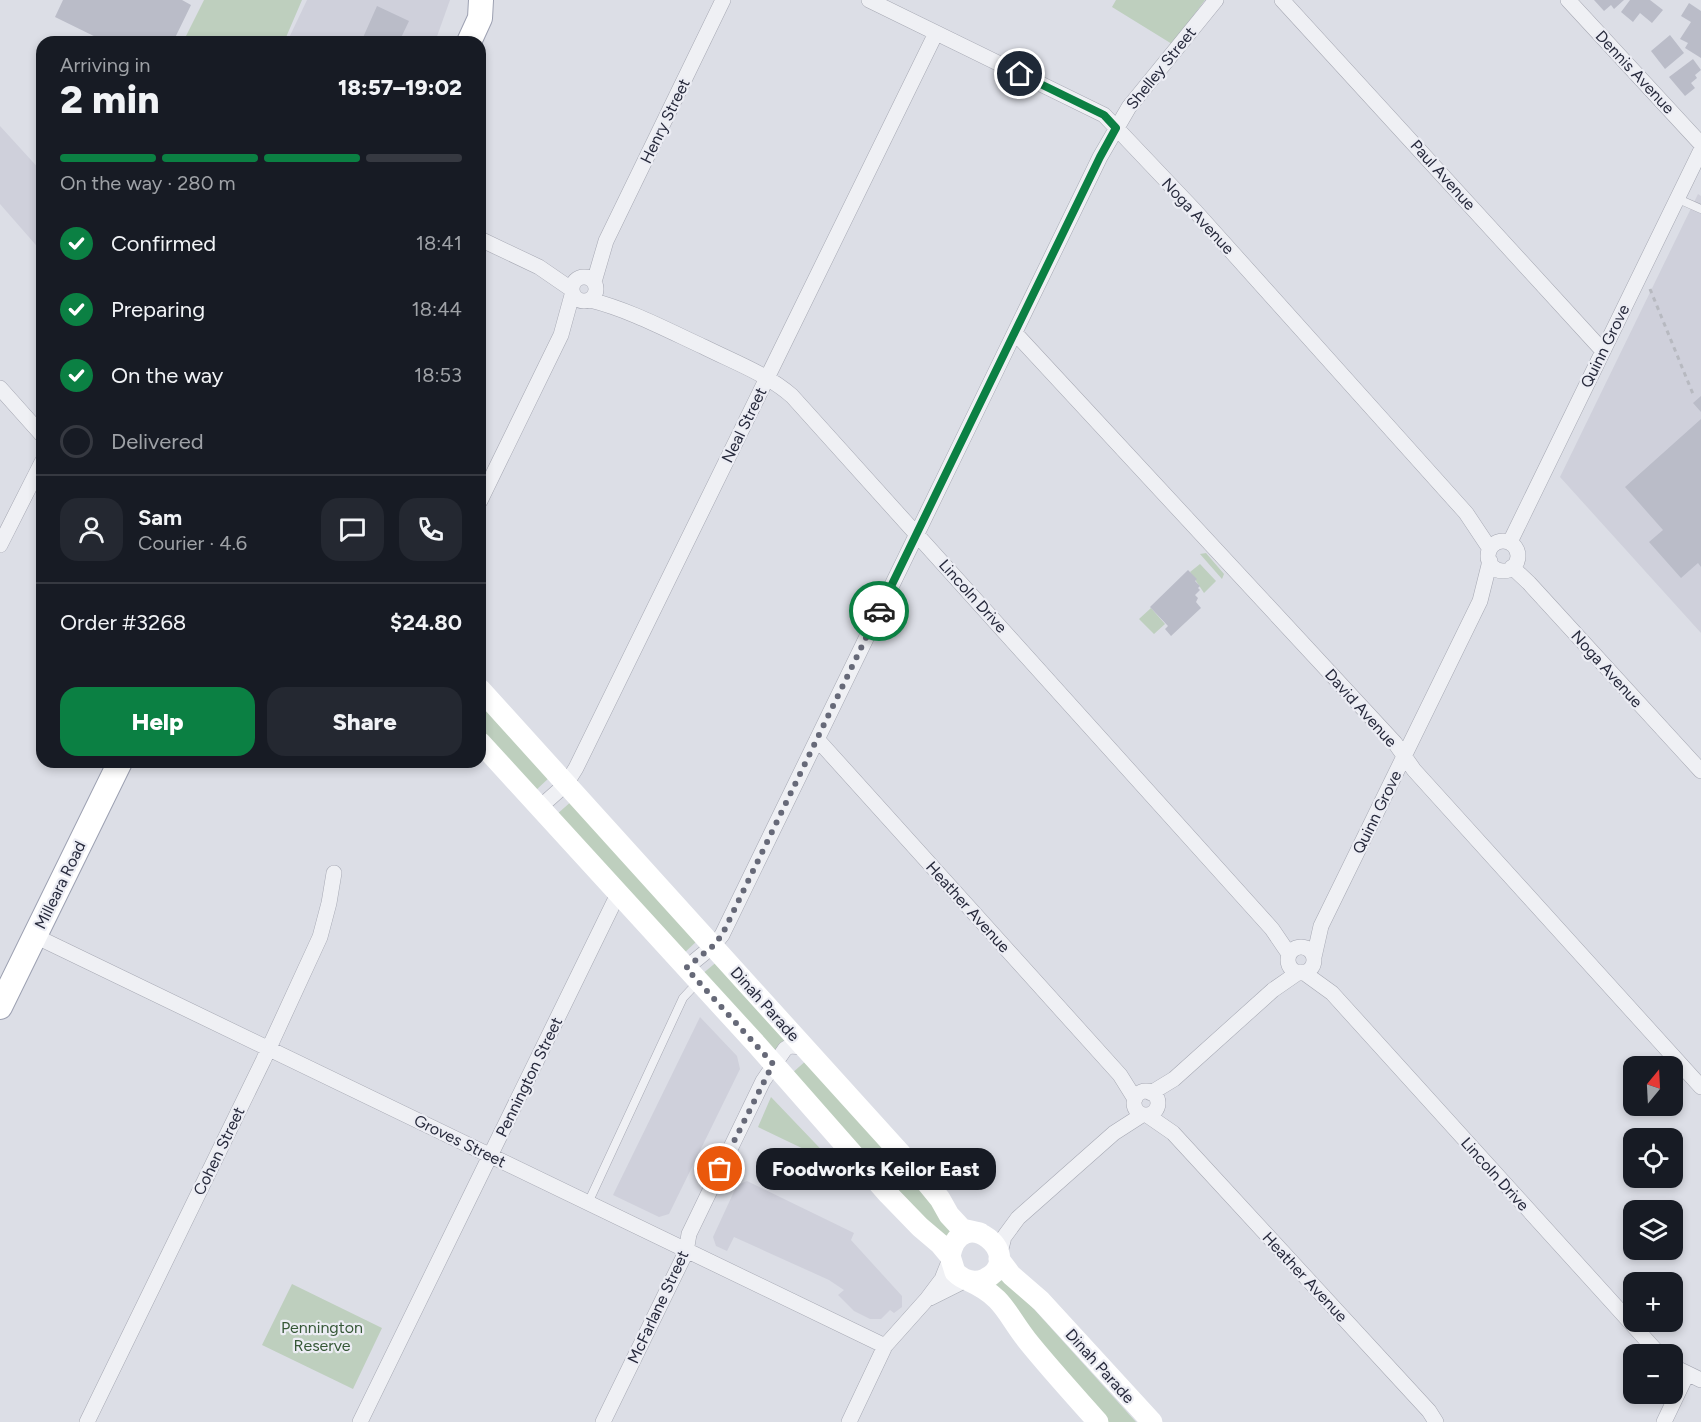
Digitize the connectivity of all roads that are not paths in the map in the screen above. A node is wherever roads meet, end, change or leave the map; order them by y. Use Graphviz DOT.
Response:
graph roads {
  1 [pos="499,0"];
  2 [pos="723,0"];
  3 [pos="868,0"];
  4 [pos="1216,0"];
  5 [pos="1282,0"];
  6 [pos="1568,0"];
  7 [pos="480,9"];
  8 [pos="936,33"];
  9 [pos="471,36"];
  10 [pos="1116,128"];
  11 [pos="1701,144"];
  12 [pos="1701,150"];
  13 [pos="1676,198"];
  14 [pos="1701,209"];
  15 [pos="486,242"];
  16 [pos="584,289"];
  17 [pos="1015,333"];
  18 [pos="1603,351"];
  19 [pos="767,377"];
  20 [pos="0,388"];
  21 [pos="36,428"];
  22 [pos="36,474"];
  23 [pos="486,489"];
  24 [pos="917,533"];
  25 [pos="0,545"];
  26 [pos="1498,548"];
  27 [pos="1508,569"];
  28 [pos="1480,601"];
  29 [pos="486,695"];
  30 [pos="817,739"];
  31 [pos="486,749"];
  32 [pos="1404,758"];
  33 [pos="117,768"];
  34 [pos="1701,771"];
  35 [pos="566,784"];
  36 [pos="539,808"];
  37 [pos="334,873"];
  38 [pos="618,894"];
  39 [pos="35,936"];
  40 [pos="713,946"];
  41 [pos="1301,959"];
  42 [pos="692,975"];
  43 [pos="0,1007"];
  44 [pos="803,1047"];
  45 [pos="269,1048"];
  46 [pos="773,1064"];
  47 [pos="1701,1088"];
  48 [pos="1146,1104"];
  49 [pos="490,1156"];
  50 [pos="588,1203"];
  51 [pos="1018,1218"];
  52 [pos="980,1233"];
  53 [pos="686,1252"];
  54 [pos="950,1258"];
  55 [pos="999,1258"];
  56 [pos="968,1280"];
  57 [pos="927,1299"];
  58 [pos="1650,1344"];
  59 [pos="885,1346"];
  60 [pos="1694,1377"];
  61 [pos="87,1422"];
  62 [pos="360,1422"];
  63 [pos="603,1422"];
  64 [pos="849,1422"];
  65 [pos="1098,1422"];
  66 [pos="1152,1422"];
  67 [pos="1436,1422"];
  68 [pos="1664,1422"];
  1 -- 7 [label="main road"];
  2 -- 16 [label="street, Henry Street"];
  3 -- 8 [label="street, Noga Avenue"];
  4 -- 10 [label="street, Shelley Street"];
  5 -- 18 [label="street, Paul Avenue"];
  6 -- 11 [label="street, Dennis Avenue"];
  7 -- 9 [label="main road"];
  8 -- 10 [label="street, Noga Avenue"];
  8 -- 19 [label="street, Neal Street"];
  10 -- 17 [label="street, Shelley Street"];
  10 -- 26 [label="street, Noga Avenue"];
  12 -- 13 [label="street, Quinn Grove"];
  13 -- 14 [label="lane"];
  13 -- 18 [label="street, Quinn Grove"];
  15 -- 16 [label="street, Lincoln Drive"];
  16 -- 19 [label="street, Lincoln Drive"];
  16 -- 23 [label="street, Henry Street"];
  17 -- 24 [label="street, Shelley Street"];
  17 -- 32 [label="street, David Avenue"];
  18 -- 26 [label="street, Quinn Grove"];
  19 -- 24 [label="street, Lincoln Drive"];
  19 -- 35 [label="street, Neal Street"];
  20 -- 21 [label="street"];
  22 -- 25 [label="street"];
  24 -- 30 [label="street, Shelley Street"];
  24 -- 41 [label="street, Lincoln Drive"];
  26 -- 27 [label="street, Noga Avenue"];
  26 -- 27 [label="street"];
  26 -- 28 [label="street, Quinn Grove"];
  27 -- 28 [label="street, Quinn Grove"];
  27 -- 34 [label="street, Noga Avenue"];
  28 -- 32 [label="street, Quinn Grove"];
  29 -- 35 [label="street, Dinah Parade"];
  30 -- 40 [label="street, Shelley Street"];
  30 -- 48 [label="street, Heather Avenue"];
  31 -- 36 [label="street, Dinah Parade"];
  32 -- 41 [label="street, Quinn Grove"];
  32 -- 47 [label="street, David Avenue"];
  33 -- 39 [label="main road, Milleara Road"];
  35 -- 36 [label="street, Neal Street"];
  35 -- 40 [label="street, Dinah Parade"];
  36 -- 38 [label="street, Dinah Parade"];
  37 -- 45 [label="street, Cohen Street"];
  38 -- 42 [label="street, Dinah Parade"];
  38 -- 49 [label="street, Pennington Street"];
  39 -- 43 [label="main road, Milleara Road"];
  39 -- 45 [label="street, Groves Street"];
  40 -- 42 [label="street, Shelley Street"];
  40 -- 44 [label="street, Dinah Parade"];
  41 -- 48 [label="street, Quinn Grove"];
  41 -- 58 [label="street, Lincoln Drive"];
  42 -- 46 [label="street, Dinah Parade"];
  42 -- 50 [label="lane"];
  44 -- 46 [label="street, McFarlane Street"];
  44 -- 52 [label="street, Dinah Parade"];
  45 -- 49 [label="street, Groves Street"];
  45 -- 61 [label="street, Cohen Street"];
  46 -- 53 [label="street, McFarlane Street"];
  46 -- 54 [label="street, Dinah Parade"];
  48 -- 51 [label="street, Quinn Grove"];
  48 -- 67 [label="street, Heather Avenue"];
  49 -- 50 [label="street, Groves Street"];
  49 -- 62 [label="street, Pennington Street"];
  50 -- 53 [label="street, Groves Street"];
  51 -- 52 [label="street, Quinn Grove"];
  51 -- 55 [label="street, Quinn Grove"];
  52 -- 54 [label="street"];
  52 -- 55 [label="street"];
  53 -- 59 [label="street, Groves Street"];
  53 -- 63 [label="street, McFarlane Street"];
  54 -- 56 [label="street"];
  54 -- 57 [label="street"];
  55 -- 56 [label="street"];
  55 -- 66 [label="street, Dinah Parade"];
  56 -- 57 [label="street"];
  56 -- 65 [label="street"];
  57 -- 59 [label="street"];
  59 -- 64 [label="street"];
  60 -- 68 [label="street"];
}
